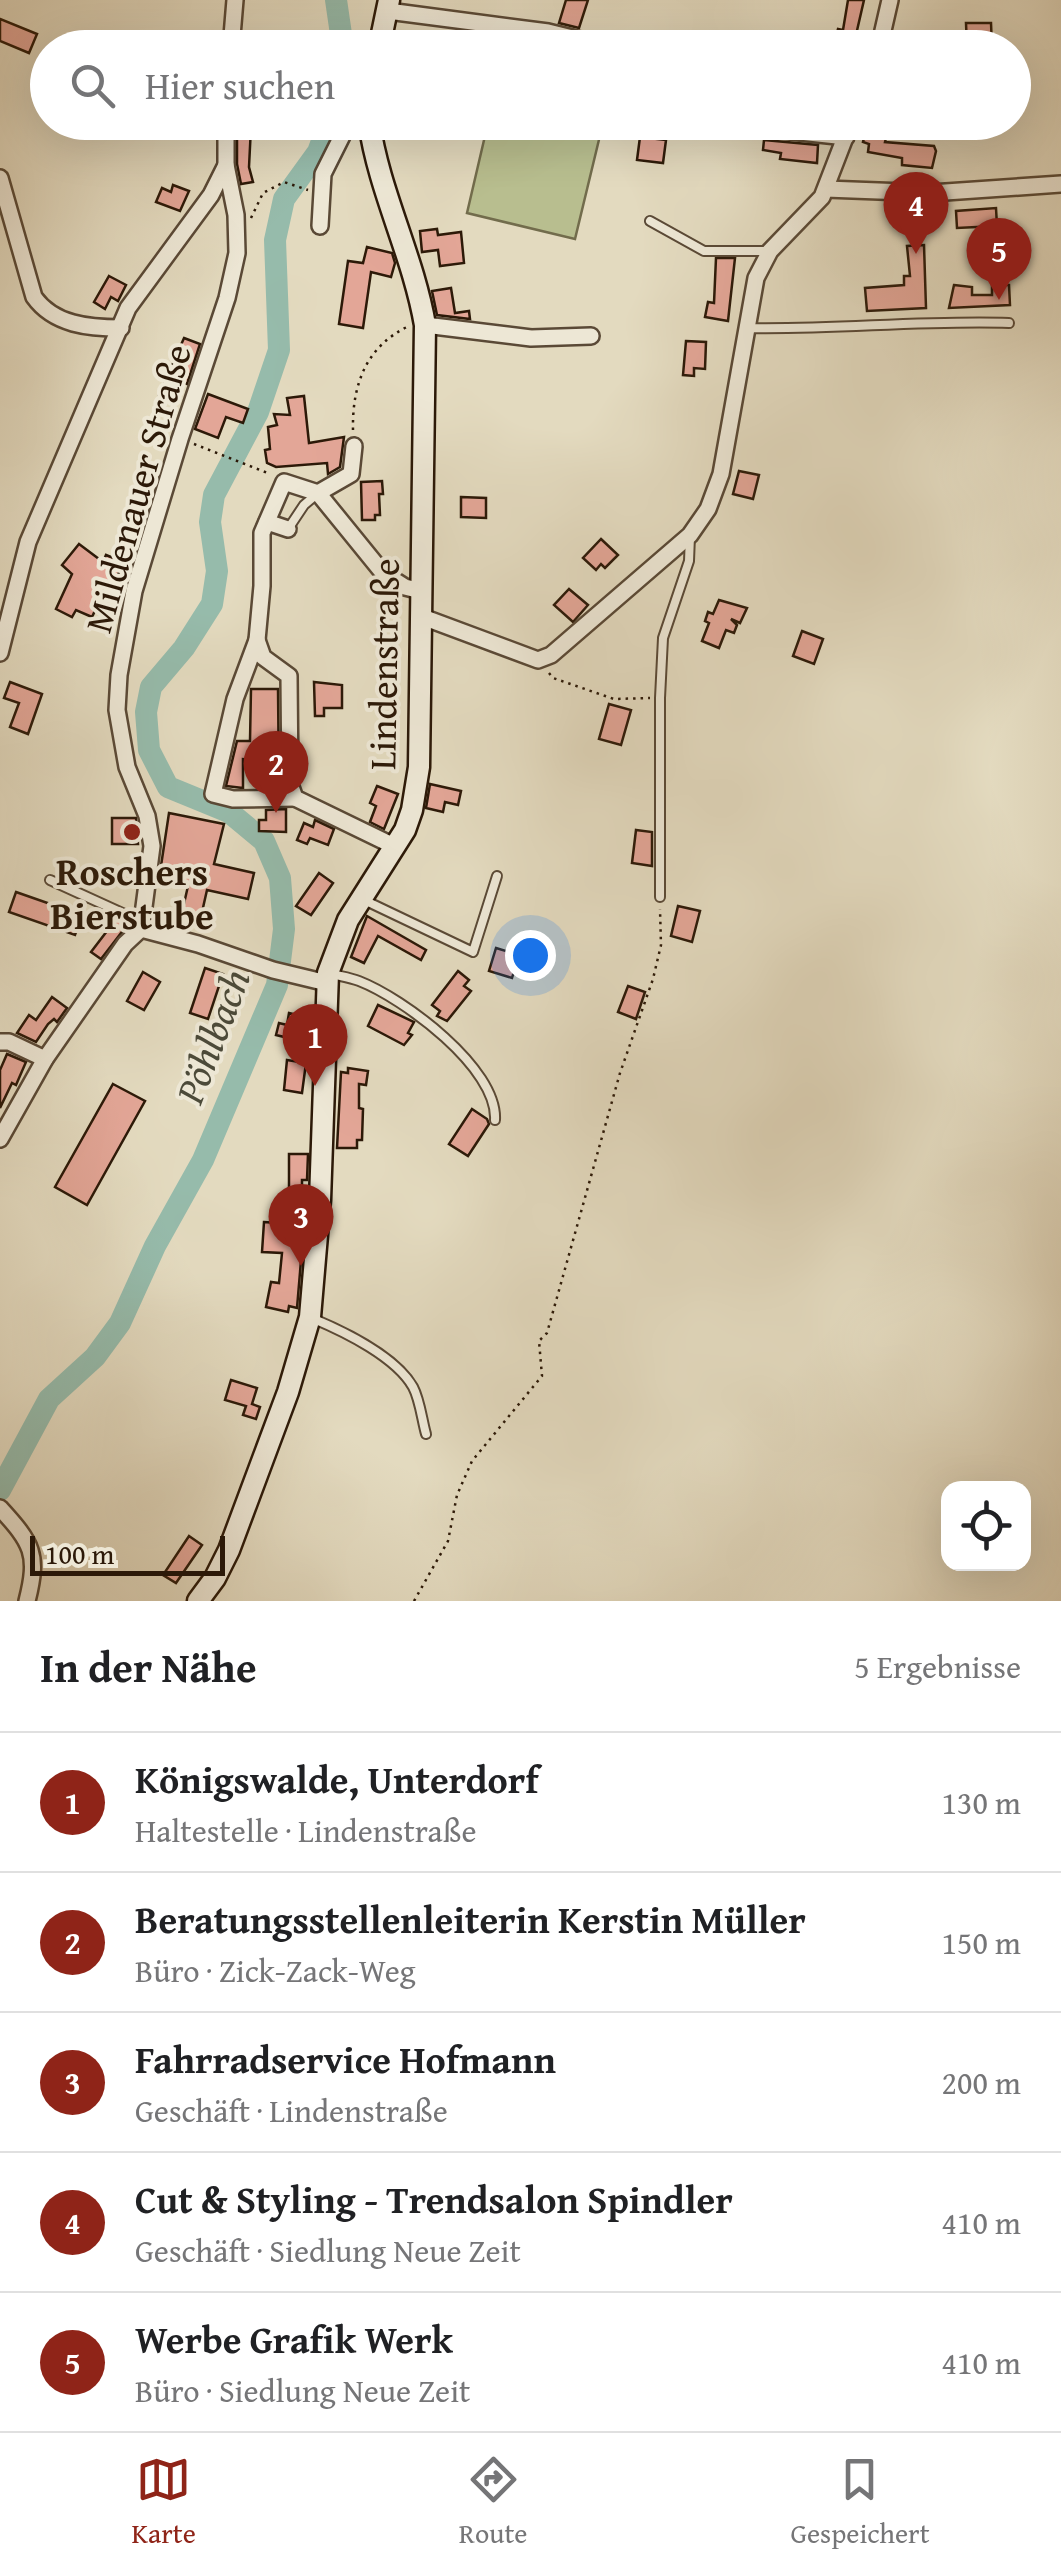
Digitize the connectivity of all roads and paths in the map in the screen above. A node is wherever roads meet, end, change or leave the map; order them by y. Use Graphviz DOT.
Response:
graph roads {
  1 [pos="235,0"];
  2 [pos="890,0"];
  3 [pos="388,5"];
  4 [pos="233,30"];
  5 [pos="383,30"];
  6 [pos="536,30"];
  7 [pos="883,30"];
  8 [pos="226,140"];
  9 [pos="338,140"];
  10 [pos="372,140"];
  11 [pos="844,140"];
  12 [pos="226,166"];
  13 [pos="0,178"];
  14 [pos="1061,184"];
  15 [pos="826,188"];
  16 [pos="308,190"];
  17 [pos="650,221"];
  18 [pos="320,226"];
  19 [pos="238,235"];
  20 [pos="770,251"];
  21 [pos="424,321"];
  22 [pos="1009,322"];
  23 [pos="121,328"];
  24 [pos="746,328"];
  25 [pos="592,336"];
  26 [pos="180,439"];
  27 [pos="354,446"];
  28 [pos="284,482"];
  29 [pos="318,493"];
  30 [pos="267,522"];
  31 [pos="288,529"];
  32 [pos="690,535"];
  33 [pos="421,591"];
  34 [pos="420,616"];
  35 [pos="256,640"];
  36 [pos="0,653"];
  37 [pos="538,660"];
  38 [pos="660,698"];
  39 [pos="295,798"];
  40 [pos="396,847"];
  41 [pos="497,876"];
  42 [pos="50,880"];
  43 [pos="660,897"];
  44 [pos="362,899"];
  45 [pos="142,926"];
  46 [pos="328,978"];
  47 [pos="0,1042"];
  48 [pos="46,1059"];
  49 [pos="495,1120"];
  50 [pos="0,1139"];
  51 [pos="310,1317"];
  52 [pos="426,1434"];
  53 [pos="0,1508"];
  54 [pos="27,1601"];
  55 [pos="198,1601"];
  56 [pos="414,1601"];
  1 -- 4 [label="street"];
  2 -- 7 [label="street"];
  3 -- 5 [label="main road"];
  3 -- 6 [label="street"];
  8 -- 12 [label="street, Mildenauer Straße"];
  9 -- 18 [label="street"];
  10 -- 21 [label="main road, Lindenstraße"];
  11 -- 15 [label="street"];
  12 -- 19 [label="street, Mildenauer Straße"];
  12 -- 23 [label="street"];
  13 -- 23 [label="street"];
  14 -- 15 [label="street"];
  15 -- 20 [label="street"];
  16 -- 19 [label="path"];
  17 -- 20 [label="lane"];
  19 -- 26 [label="street, Mildenauer Straße"];
  20 -- 24 [label="street"];
  21 -- 25 [label="street"];
  21 -- 27 [label="path"];
  21 -- 33 [label="main road, Lindenstraße"];
  22 -- 24 [label="lane"];
  23 -- 36 [label="street"];
  24 -- 32 [label="street"];
  26 -- 28 [label="path"];
  26 -- 45 [label="street, Mildenauer Straße"];
  27 -- 29 [label="street"];
  28 -- 29 [label="street"];
  28 -- 30 [label="street"];
  29 -- 31 [label="lane"];
  29 -- 33 [label="street"];
  30 -- 31 [label="street"];
  30 -- 35 [label="street"];
  32 -- 37 [label="street"];
  32 -- 38 [label="lane"];
  33 -- 34 [label="main road, Lindenstraße"];
  34 -- 37 [label="street"];
  34 -- 40 [label="main road, Lindenstraße"];
  35 -- 39 [label="street"];
  35 -- 39 [label="street"];
  37 -- 38 [label="path"];
  38 -- 43 [label="lane"];
  39 -- 40 [label="street"];
  40 -- 44 [label="main road, Lindenstraße"];
  41 -- 44 [label="lane"];
  42 -- 45 [label="lane"];
  43 -- 56 [label="path"];
  44 -- 46 [label="main road, Lindenstraße"];
  45 -- 46 [label="street"];
  45 -- 48 [label="street"];
  46 -- 49 [label="lane"];
  46 -- 51 [label="main road, Lindenstraße"];
  47 -- 48 [label="street"];
  48 -- 50 [label="street"];
  51 -- 52 [label="lane"];
  51 -- 55 [label="main road, Lindenstraße"];
  53 -- 54 [label="street"];
}
